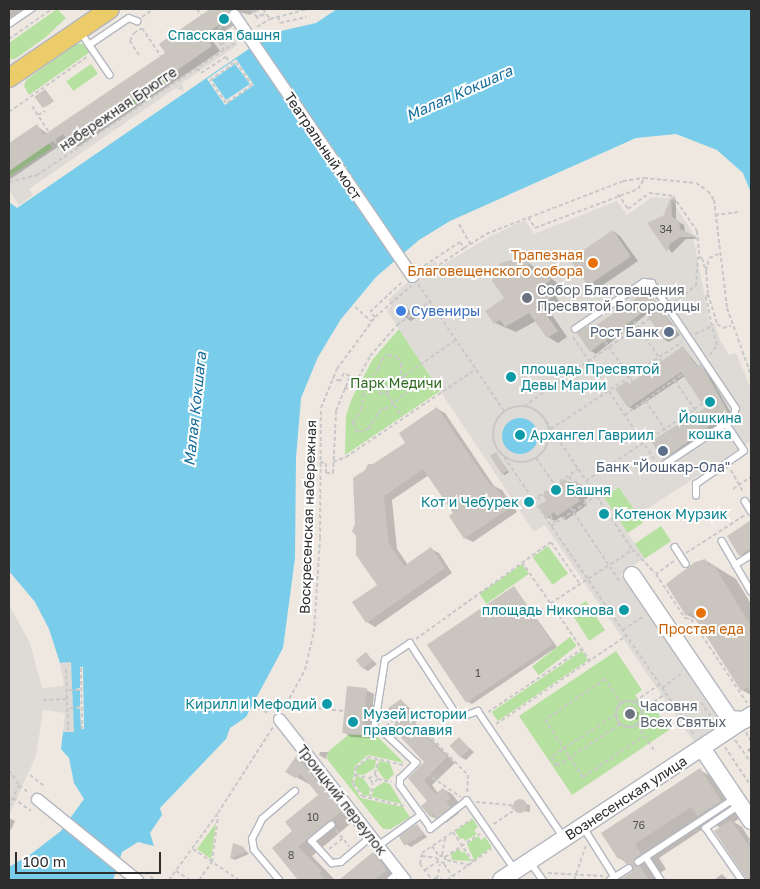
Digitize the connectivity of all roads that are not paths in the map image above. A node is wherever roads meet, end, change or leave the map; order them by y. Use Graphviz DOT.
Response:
graph roads {
  1 [pos="31,9"];
  2 [pos="110,9"];
  3 [pos="234,15"];
  4 [pos="137,21"];
  5 [pos="9,24"];
  6 [pos="79,30"];
  7 [pos="89,45"];
  8 [pos="10,75"];
  9 [pos="110,76"];
  10 [pos="412,275"];
  11 [pos="575,329"];
  12 [pos="726,424"];
  13 [pos="660,468"];
  14 [pos="696,496"];
  15 [pos="746,499"];
  16 [pos="751,511"];
  17 [pos="722,541"];
  18 [pos="675,547"];
  19 [pos="751,555"];
  20 [pos="686,564"];
  21 [pos="735,565"];
  22 [pos="632,575"];
  23 [pos="751,592"];
  24 [pos="278,719"];
  25 [pos="743,721"];
  26 [pos="699,743"];
  27 [pos="295,791"];
  28 [pos="37,799"];
  29 [pos="738,801"];
  30 [pos="421,815"];
  31 [pos="751,821"];
  32 [pos="332,825"];
  33 [pos="586,832"];
  34 [pos="371,837"];
  35 [pos="565,838"];
  36 [pos="378,846"];
  37 [pos="646,857"];
  38 [pos="638,862"];
  39 [pos="534,867"];
  40 [pos="629,868"];
  41 [pos="515,871"];
  42 [pos="141,876"];
  43 [pos="398,878"];
  44 [pos="613,879"];
  45 [pos="279,880"];
  46 [pos="501,880"];
  47 [pos="543,880"];
  48 [pos="661,880"];
  49 [pos="742,880"];
  1 -- 5 [label="lane"];
  2 -- 6 [label="main road"];
  3 -- 10 [label="street, Театральный мост, bridge"];
  4 -- 7 [label="lane"];
  6 -- 7 [label="lane"];
  6 -- 8 [label="main road"];
  7 -- 9 [label="lane"];
  11 -- 12 [label="lane"];
  12 -- 13 [label="lane"];
  12 -- 14 [label="lane"];
  15 -- 16 [label="lane"];
  17 -- 21 [label="lane"];
  18 -- 20 [label="lane"];
  19 -- 21 [label="lane"];
  21 -- 23 [label="lane"];
  22 -- 25 [label="main road"];
  24 -- 34 [label="street, Троицкий переулок"];
  25 -- 26 [label="main road, Вознесенская улица"];
  26 -- 29 [label="main road"];
  26 -- 33 [label="main road, Вознесенская улица"];
  27 -- 45 [label="lane"];
  28 -- 42 [label="street"];
  29 -- 31 [label="main road"];
  29 -- 37 [label="lane"];
  29 -- 49 [label="lane"];
  30 -- 35 [label="lane"];
  30 -- 36 [label="lane"];
  30 -- 41 [label="lane"];
  32 -- 34 [label="lane"];
  33 -- 35 [label="main road, Вознесенская улица"];
  33 -- 44 [label="lane"];
  34 -- 36 [label="street, Троицкий переулок"];
  35 -- 39 [label="main road, Вознесенская улица"];
  36 -- 43 [label="street, Троицкий переулок"];
  37 -- 38 [label="lane"];
  37 -- 48 [label="lane"];
  39 -- 41 [label="main road, Вознесенская улица"];
  39 -- 47 [label="lane"];
  40 -- 44 [label="lane"];
  41 -- 46 [label="main road, Вознесенская улица"];
}
